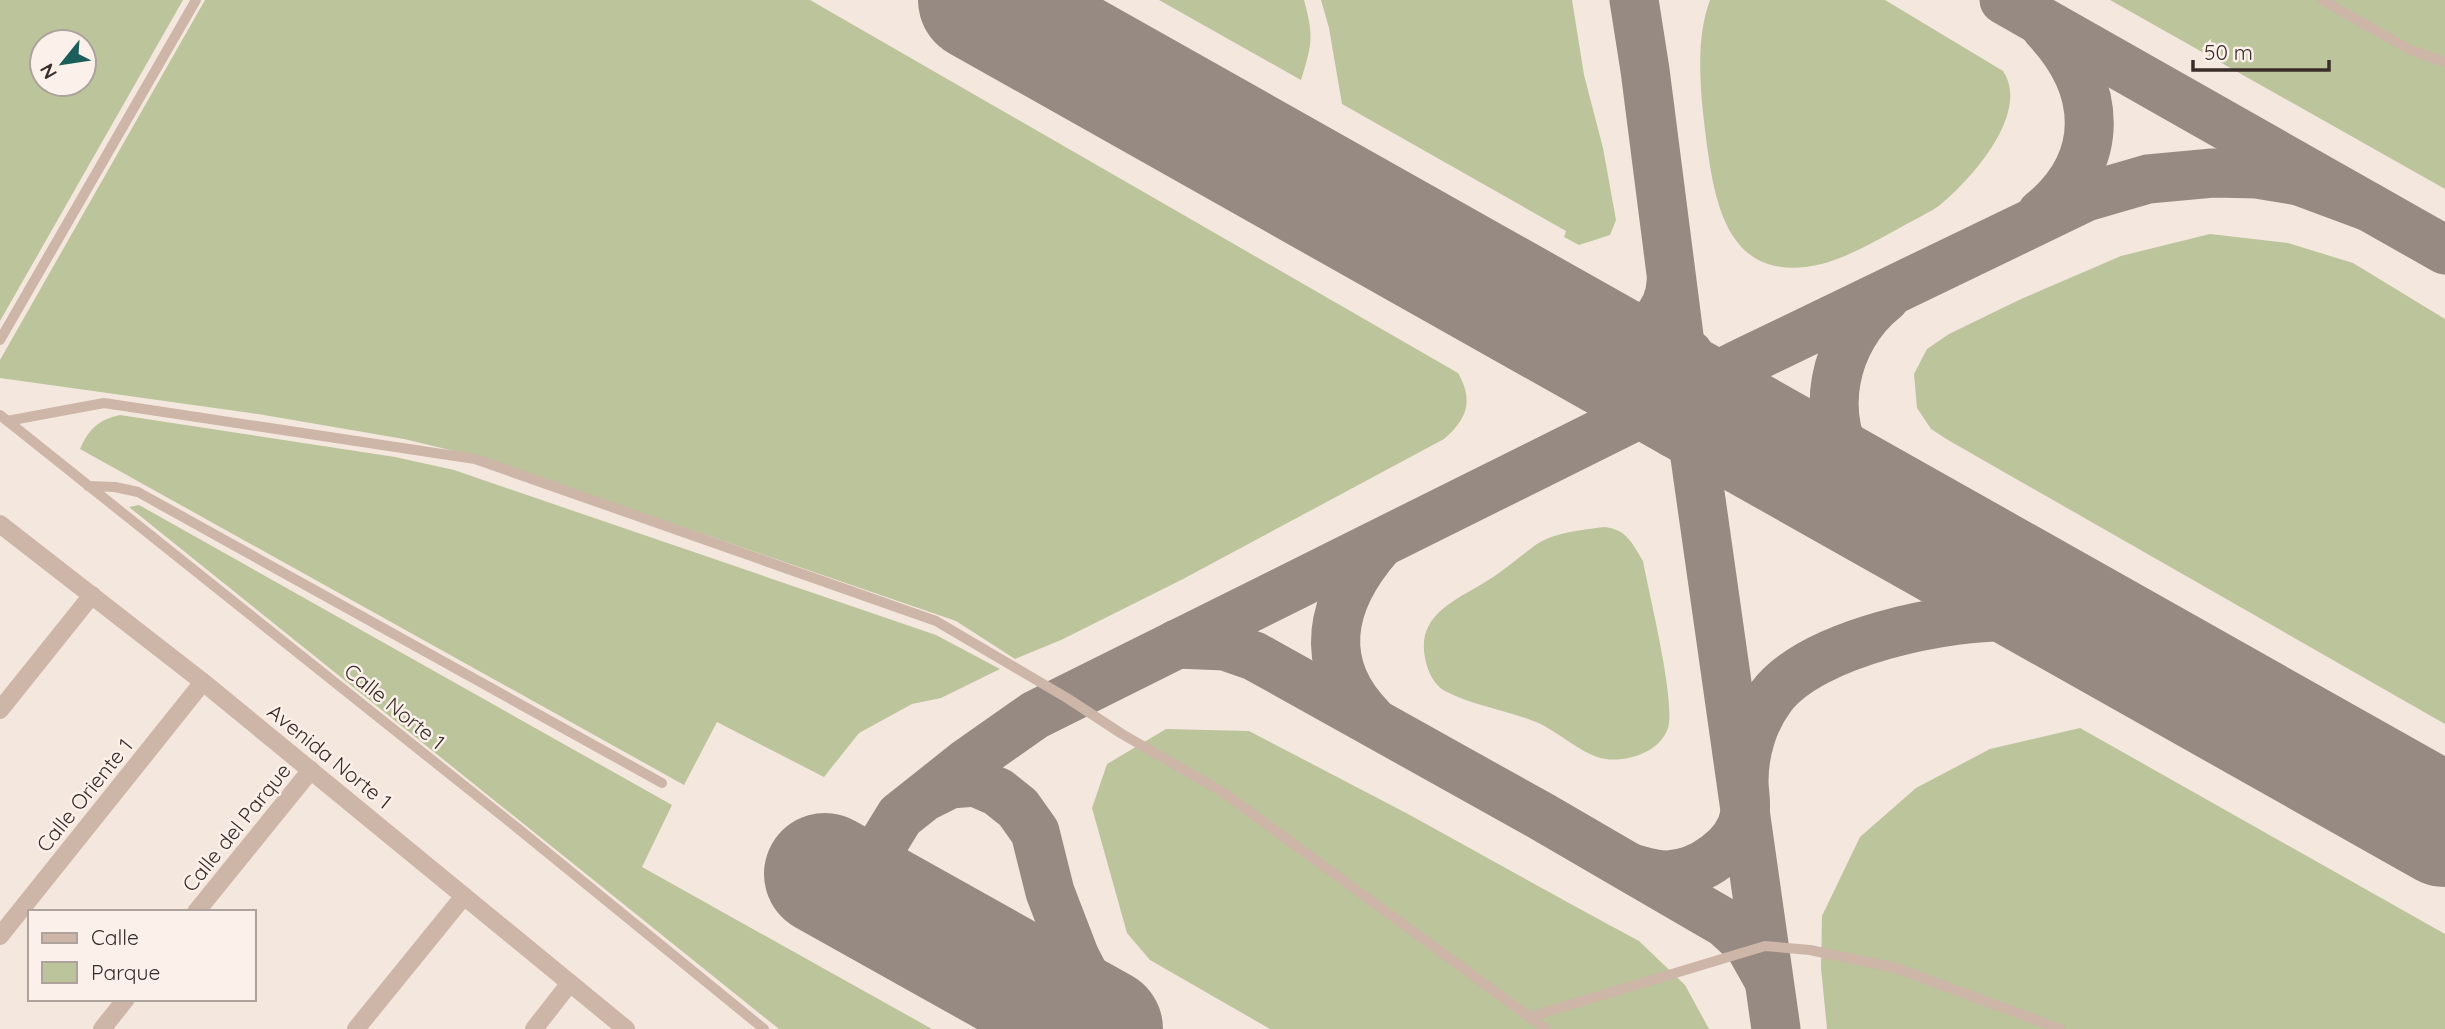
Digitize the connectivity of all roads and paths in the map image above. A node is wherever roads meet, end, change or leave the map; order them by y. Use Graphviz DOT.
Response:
graph roads {
  1 [pos="196,0"];
  2 [pos="2322,0"];
  3 [pos="2445,62"];
  4 [pos="0,340"];
  5 [pos="3,418"];
  6 [pos="88,486"];
  7 [pos="0,524"];
  8 [pos="92,595"];
  9 [pos="203,682"];
  10 [pos="0,709"];
  11 [pos="311,770"];
  12 [pos="662,783"];
  13 [pos="464,896"];
  14 [pos="198,910"];
  15 [pos="0,936"];
  16 [pos="570,984"];
  17 [pos="124,1001"];
  18 [pos="1529,1017"];
  19 [pos="102,1029"];
  20 [pos="356,1029"];
  21 [pos="534,1029"];
  22 [pos="626,1029"];
  23 [pos="764,1029"];
  24 [pos="1546,1029"];
  25 [pos="2060,1029"];
  1 -- 4 [label="lane"];
  2 -- 3 [label="lane"];
  5 -- 6 [label="lane, Calle Norte 1"];
  5 -- 18 [label="lane"];
  6 -- 12 [label="lane"];
  6 -- 23 [label="lane, Calle Norte 1"];
  7 -- 8 [label="street, Avenida Norte 1"];
  8 -- 9 [label="street, Avenida Norte 1"];
  8 -- 10 [label="street"];
  9 -- 11 [label="street, Avenida Norte 1"];
  9 -- 15 [label="street, Calle Oriente 1"];
  11 -- 13 [label="street, Avenida Norte 1"];
  11 -- 14 [label="street, Calle del Parque"];
  13 -- 16 [label="street, Avenida Norte 1"];
  13 -- 20 [label="street"];
  16 -- 21 [label="street"];
  16 -- 22 [label="street, Avenida Norte 1"];
  17 -- 19 [label="street"];
  18 -- 24 [label="lane"];
  18 -- 25 [label="lane"];
}
